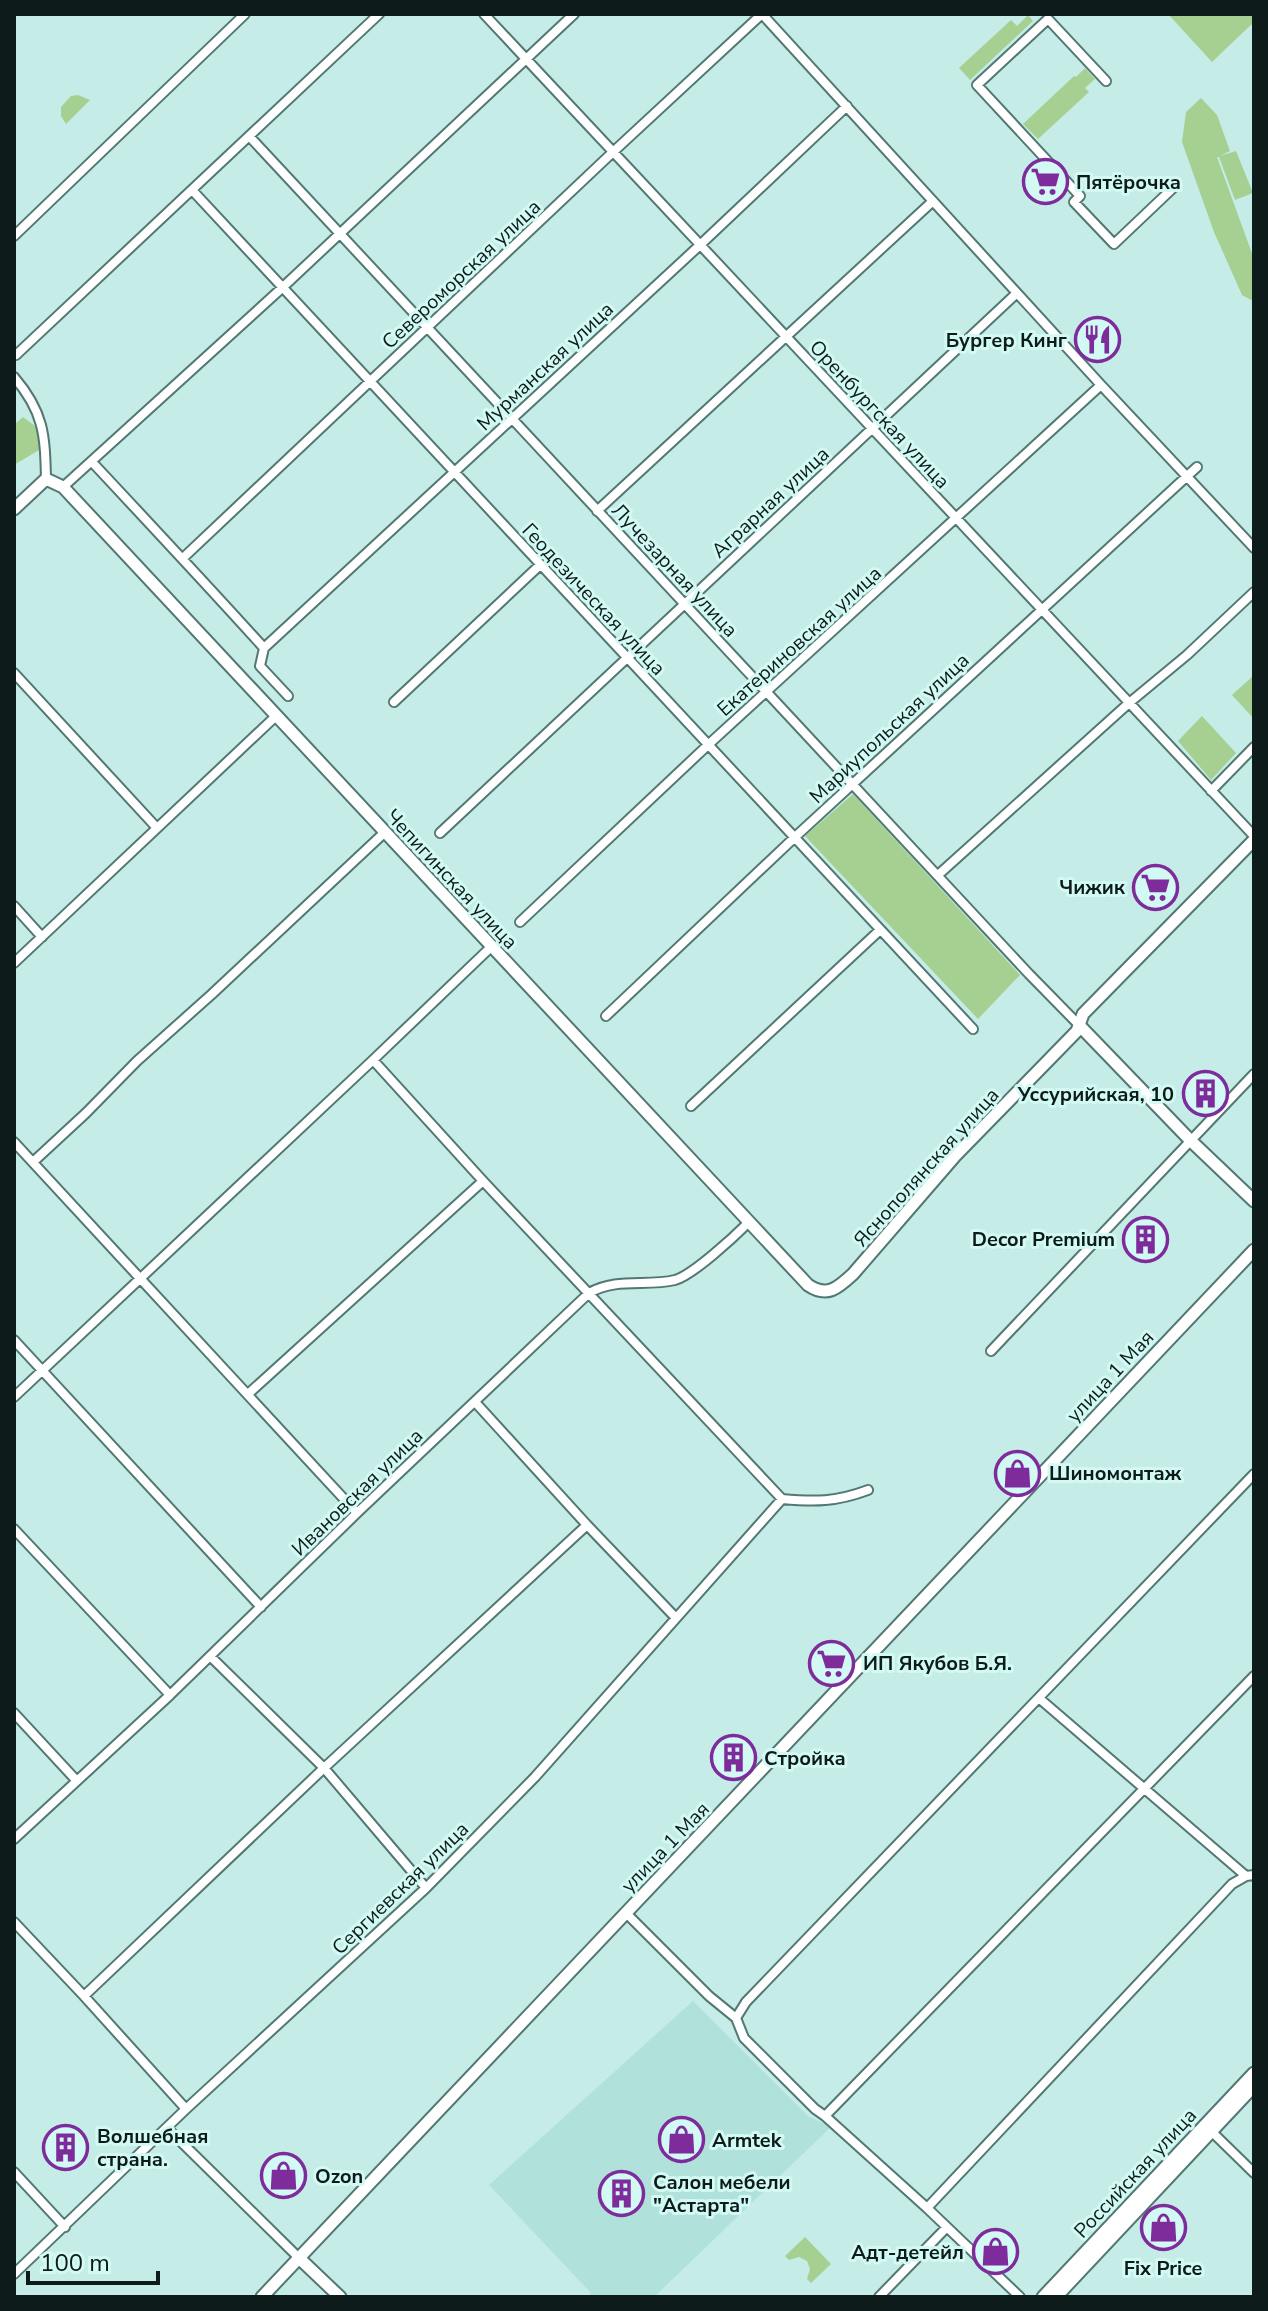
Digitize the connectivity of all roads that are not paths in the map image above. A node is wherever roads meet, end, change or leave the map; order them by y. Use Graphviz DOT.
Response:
graph roads {
  1 [pos="245,14"];
  2 [pos="379,14"];
  3 [pos="484,14"];
  4 [pos="574,14"];
  5 [pos="762,14"];
  6 [pos="526,59"];
  7 [pos="1106,81"];
  8 [pos="847,106"];
  9 [pos="249,136"];
  10 [pos="613,152"];
  11 [pos="1174,187"];
  12 [pos="192,190"];
  13 [pos="933,201"];
  14 [pos="339,234"];
  15 [pos="14,236"];
  16 [pos="700,245"];
  17 [pos="283,287"];
  18 [pos="1017,293"];
  19 [pos="427,330"];
  20 [pos="786,337"];
  21 [pos="16,355"];
  22 [pos="14,377"];
  23 [pos="371,381"];
  24 [pos="1101,385"];
  25 [pos="510,419"];
  26 [pos="872,428"];
  27 [pos="92,462"];
  28 [pos="1197,467"];
  29 [pos="454,472"];
  30 [pos="1187,476"];
  31 [pos="46,479"];
  32 [pos="63,487"];
  33 [pos="14,509"];
  34 [pos="597,511"];
  35 [pos="956,518"];
  36 [pos="1254,548"];
  37 [pos="183,558"];
  38 [pos="540,565"];
  39 [pos="1254,592"];
  40 [pos="685,603"];
  41 [pos="1041,610"];
  42 [pos="264,648"];
  43 [pos="627,657"];
  44 [pos="14,673"];
  45 [pos="767,692"];
  46 [pos="288,696"];
  47 [pos="394,702"];
  48 [pos="1129,703"];
  49 [pos="276,716"];
  50 [pos="709,744"];
  51 [pos="1254,747"];
  52 [pos="852,784"];
  53 [pos="1211,791"];
  54 [pos="157,828"];
  55 [pos="384,833"];
  56 [pos="440,833"];
  57 [pos="795,837"];
  58 [pos="1254,838"];
  59 [pos="938,875"];
  60 [pos="14,906"];
  61 [pos="520,922"];
  62 [pos="880,930"];
  63 [pos="42,937"];
  64 [pos="491,947"];
  65 [pos="14,963"];
  66 [pos="606,1016"];
  67 [pos="1079,1025"];
  68 [pos="973,1029"];
  69 [pos="373,1060"];
  70 [pos="1254,1074"];
  71 [pos="691,1106"];
  72 [pos="1190,1140"];
  73 [pos="14,1142"];
  74 [pos="33,1162"];
  75 [pos="483,1181"];
  76 [pos="1254,1201"];
  77 [pos="749,1222"];
  78 [pos="1254,1250"];
  79 [pos="141,1279"];
  80 [pos="817,1292"];
  81 [pos="589,1293"];
  82 [pos="14,1340"];
  83 [pos="991,1351"];
  84 [pos="43,1371"];
  85 [pos="248,1394"];
  86 [pos="14,1397"];
  87 [pos="475,1402"];
  88 [pos="1254,1474"];
  89 [pos="868,1490"];
  90 [pos="782,1499"];
  91 [pos="357,1513"];
  92 [pos="587,1525"];
  93 [pos="14,1529"];
  94 [pos="261,1607"];
  95 [pos="676,1618"];
  96 [pos="210,1656"];
  97 [pos="1254,1676"];
  98 [pos="170,1695"];
  99 [pos="1040,1699"];
  100 [pos="14,1713"];
  101 [pos="324,1768"];
  102 [pos="76,1780"];
  103 [pos="1144,1789"];
  104 [pos="14,1839"];
  105 [pos="1250,1876"];
  106 [pos="426,1888"];
  107 [pos="626,1913"];
  108 [pos="14,1922"];
  109 [pos="84,1996"];
  110 [pos="736,2018"];
  111 [pos="1254,2073"];
  112 [pos="1254,2086"];
  113 [pos="186,2109"];
  114 [pos="825,2116"];
  115 [pos="167,2128"];
  116 [pos="1208,2128"];
  117 [pos="14,2172"];
  118 [pos="1254,2173"];
  119 [pos="927,2208"];
  120 [pos="65,2227"];
  121 [pos="947,2227"];
  122 [pos="296,2261"];
  123 [pos="14,2274"];
  124 [pos="262,2297"];
  125 [pos="339,2297"];
  126 [pos="879,2297"];
  127 [pos="1020,2297"];
  128 [pos="1043,2297"];
  129 [pos="1056,2297"];
  1 -- 15 [label="street"];
  2 -- 9 [label="street"];
  3 -- 6 [label="street, Оренбургская улица"];
  4 -- 6 [label="street"];
  5 -- 8 [label="street"];
  5 -- 10 [label="street, Североморская улица"];
  6 -- 10 [label="street, Оренбургская улица"];
  6 -- 14 [label="street"];
  7 -- 11 [label="street"];
  8 -- 13 [label="street"];
  8 -- 16 [label="street, Мурманская улица"];
  9 -- 12 [label="street"];
  9 -- 14 [label="street, Лучезарная улица"];
  10 -- 16 [label="street, Оренбургская улица"];
  10 -- 19 [label="street, Североморская улица"];
  12 -- 17 [label="street, Геодезическая улица"];
  12 -- 21 [label="street"];
  13 -- 18 [label="street"];
  13 -- 20 [label="street"];
  14 -- 17 [label="street"];
  14 -- 19 [label="street, Лучезарная улица"];
  16 -- 20 [label="street, Оренбургская улица"];
  16 -- 25 [label="street, Мурманская улица"];
  17 -- 23 [label="street, Геодезическая улица"];
  17 -- 27 [label="street"];
  18 -- 24 [label="street"];
  18 -- 26 [label="street, Аграрная улица"];
  19 -- 23 [label="street, Североморская улица"];
  19 -- 25 [label="street, Лучезарная улица"];
  20 -- 26 [label="street, Оренбургская улица"];
  20 -- 34 [label="street"];
  22 -- 31 [label="street"];
  23 -- 29 [label="street, Геодезическая улица"];
  23 -- 37 [label="street, Североморская улица"];
  24 -- 30 [label="street"];
  24 -- 35 [label="street, Екатериновская улица"];
  25 -- 29 [label="street, Мурманская улица"];
  25 -- 34 [label="street, Лучезарная улица"];
  26 -- 35 [label="street, Оренбургская улица"];
  26 -- 40 [label="street, Аграрная улица"];
  27 -- 32 [label="street"];
  27 -- 37 [label="street"];
  28 -- 30 [label="street, Мариупольская улица"];
  29 -- 38 [label="street, Геодезическая улица"];
  29 -- 42 [label="street, Мурманская улица"];
  30 -- 36 [label="street"];
  30 -- 41 [label="street, Мариупольская улица"];
  31 -- 32 [label="street"];
  31 -- 33 [label="street"];
  32 -- 49 [label="street, Чепигинская улица"];
  34 -- 40 [label="street, Лучезарная улица"];
  35 -- 41 [label="street, Оренбургская улица"];
  35 -- 45 [label="street, Екатериновская улица"];
  37 -- 42 [label="street"];
  38 -- 43 [label="street, Геодезическая улица"];
  38 -- 47 [label="street"];
  39 -- 48 [label="street"];
  40 -- 43 [label="street, Аграрная улица"];
  40 -- 45 [label="street, Лучезарная улица"];
  41 -- 48 [label="street, Оренбургская улица"];
  41 -- 52 [label="street, Мариупольская улица"];
  42 -- 46 [label="street"];
  43 -- 50 [label="street, Геодезическая улица"];
  43 -- 56 [label="street, Аграрная улица"];
  44 -- 54 [label="street"];
  45 -- 50 [label="street, Екатериновская улица"];
  45 -- 52 [label="street, Лучезарная улица"];
  48 -- 53 [label="street, Оренбургская улица"];
  48 -- 59 [label="street"];
  49 -- 54 [label="street"];
  49 -- 55 [label="street, Чепигинская улица"];
  50 -- 57 [label="street, Геодезическая улица"];
  50 -- 61 [label="street, Екатериновская улица"];
  51 -- 53 [label="street"];
  52 -- 57 [label="street, Мариупольская улица"];
  52 -- 59 [label="street, Лучезарная улица"];
  53 -- 58 [label="street, Оренбургская улица"];
  54 -- 63 [label="street"];
  55 -- 64 [label="street, Чепигинская улица"];
  55 -- 74 [label="street"];
  57 -- 62 [label="street, Геодезическая улица"];
  57 -- 66 [label="street, Мариупольская улица"];
  58 -- 67 [label="street, Яснополянская улица"];
  59 -- 67 [label="street, Лучезарная улица"];
  60 -- 63 [label="street"];
  62 -- 68 [label="street, Геодезическая улица"];
  62 -- 71 [label="street"];
  63 -- 65 [label="street"];
  64 -- 69 [label="street"];
  64 -- 77 [label="street, Чепигинская улица"];
  67 -- 72 [label="street"];
  67 -- 80 [label="street, Яснополянская улица"];
  69 -- 75 [label="street"];
  69 -- 79 [label="street"];
  70 -- 72 [label="street"];
  72 -- 76 [label="street"];
  72 -- 83 [label="street"];
  73 -- 74 [label="street"];
  74 -- 79 [label="street"];
  75 -- 81 [label="street"];
  75 -- 85 [label="street"];
  77 -- 80 [label="street, Чепигинская улица"];
  77 -- 81 [label="street, Ивановская улица"];
  78 -- 107 [label="street, улица 1 Мая"];
  79 -- 84 [label="street"];
  79 -- 85 [label="street"];
  81 -- 87 [label="street, Ивановская улица"];
  81 -- 90 [label="street"];
  82 -- 84 [label="street"];
  84 -- 86 [label="street"];
  84 -- 94 [label="street"];
  85 -- 91 [label="street"];
  87 -- 91 [label="street, Ивановская улица"];
  87 -- 92 [label="street"];
  88 -- 99 [label="street"];
  89 -- 90 [label="street"];
  90 -- 95 [label="street, Сергиевская улица"];
  91 -- 94 [label="street, Ивановская улица"];
  92 -- 95 [label="street"];
  92 -- 101 [label="street"];
  93 -- 98 [label="street"];
  94 -- 96 [label="street, Ивановская улица"];
  95 -- 106 [label="street, Сергиевская улица"];
  96 -- 98 [label="street, Ивановская улица"];
  96 -- 101 [label="street"];
  97 -- 103 [label="street"];
  98 -- 102 [label="street, Ивановская улица"];
  99 -- 103 [label="street"];
  99 -- 110 [label="street"];
  100 -- 102 [label="street"];
  101 -- 106 [label="street"];
  101 -- 109 [label="street"];
  102 -- 104 [label="street, Ивановская улица"];
  103 -- 105 [label="street"];
  103 -- 114 [label="street"];
  105 -- 119 [label="street"];
  106 -- 113 [label="street, Сергиевская улица"];
  107 -- 110 [label="street"];
  107 -- 122 [label="street, улица 1 Мая"];
  108 -- 109 [label="street"];
  109 -- 113 [label="street"];
  110 -- 114 [label="street"];
  111 -- 116 [label="street, Российская улица"];
  112 -- 116 [label="street, Российская улица"];
  113 -- 115 [label="street, Сергиевская улица"];
  114 -- 119 [label="street"];
  115 -- 120 [label="street, Сергиевская улица"];
  115 -- 122 [label="street"];
  116 -- 118 [label="street"];
  116 -- 128 [label="street, Российская улица"];
  116 -- 129 [label="street, Российская улица"];
  117 -- 120 [label="street"];
  119 -- 121 [label="street"];
  120 -- 123 [label="street, Сергиевская улица"];
  121 -- 126 [label="street"];
  121 -- 127 [label="street"];
  122 -- 124 [label="street, улица 1 Мая"];
  122 -- 125 [label="street"];
}
